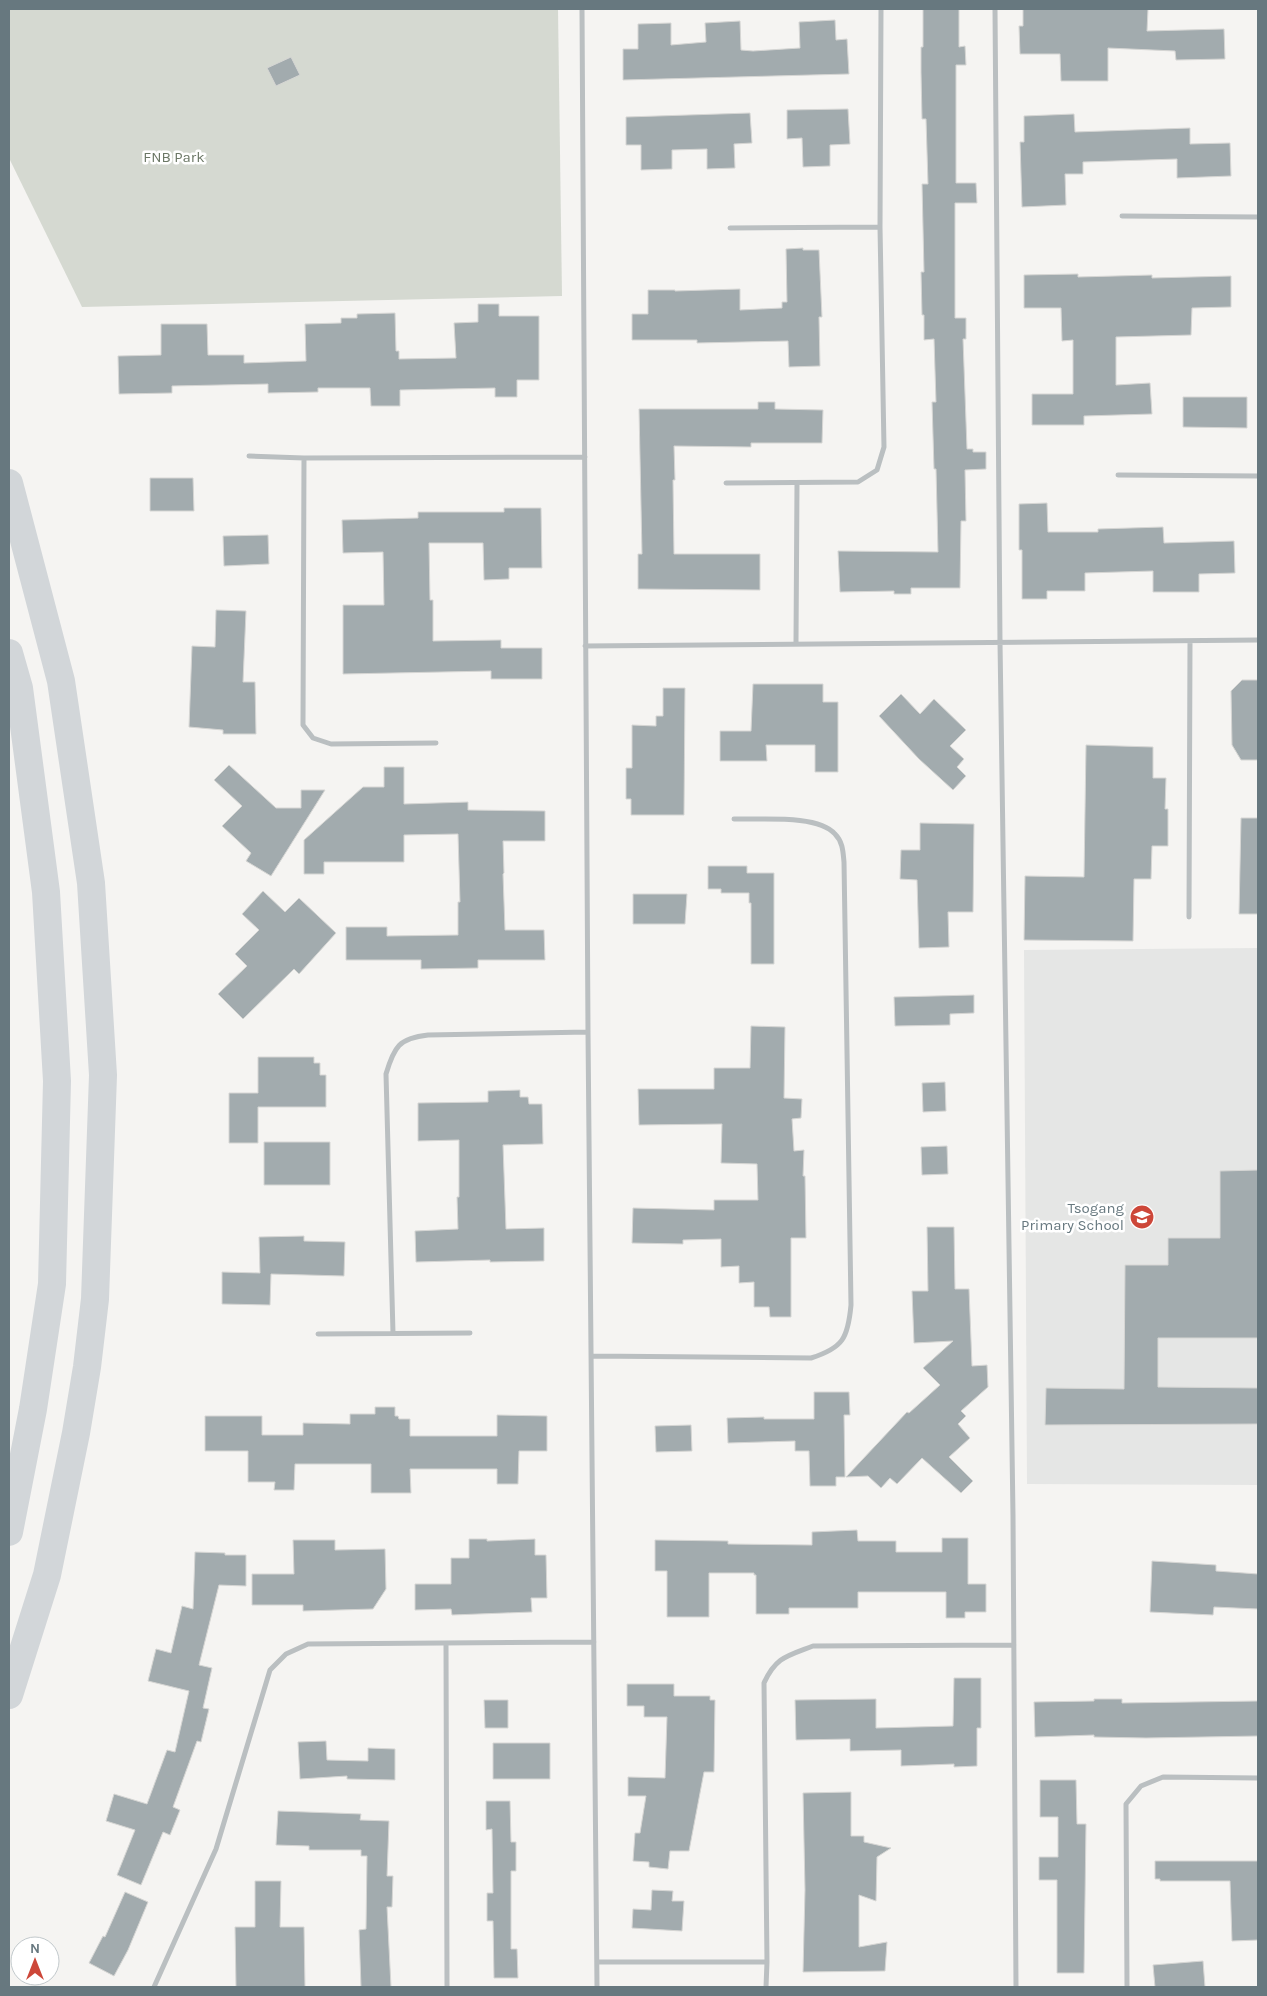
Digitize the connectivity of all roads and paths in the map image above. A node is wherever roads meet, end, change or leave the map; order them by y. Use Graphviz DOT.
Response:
graph roads {
  1 [pos="582,9"];
  2 [pos="881,9"];
  3 [pos="995,9"];
  4 [pos="1122,216"];
  5 [pos="1258,217"];
  6 [pos="880,227"];
  7 [pos="730,228"];
  8 [pos="249,456"];
  9 [pos="585,457"];
  10 [pos="304,458"];
  11 [pos="1118,475"];
  12 [pos="1258,476"];
  13 [pos="9,483"];
  14 [pos="726,483"];
  15 [pos="797,483"];
  16 [pos="1258,640"];
  17 [pos="1190,641"];
  18 [pos="1000,642"];
  19 [pos="796,644"];
  20 [pos="586,646"];
  21 [pos="9,653"];
  22 [pos="436,743"];
  23 [pos="734,819"];
  24 [pos="1189,917"];
  25 [pos="588,1032"];
  26 [pos="393,1333"];
  27 [pos="470,1333"];
  28 [pos="318,1334"];
  29 [pos="591,1356"];
  30 [pos="9,1532"];
  31 [pos="594,1642"];
  32 [pos="446,1643"];
  33 [pos="1014,1645"];
  34 [pos="9,1695"];
  35 [pos="1258,1778"];
  36 [pos="597,1962"];
  37 [pos="767,1962"];
  38 [pos="154,1987"];
  39 [pos="447,1987"];
  40 [pos="597,1987"];
  41 [pos="766,1987"];
  42 [pos="1016,1987"];
  43 [pos="1127,1987"];
  1 -- 9 [label="street"];
  2 -- 6 [label="street"];
  3 -- 18 [label="street"];
  4 -- 5 [label="street"];
  6 -- 7 [label="street"];
  6 -- 15 [label="street"];
  8 -- 10 [label="street"];
  9 -- 10 [label="street"];
  9 -- 20 [label="street"];
  10 -- 22 [label="street"];
  11 -- 12 [label="street"];
  13 -- 34 [label="main road"];
  14 -- 15 [label="street"];
  15 -- 19 [label="street"];
  16 -- 17 [label="street"];
  17 -- 18 [label="street"];
  17 -- 24 [label="street"];
  18 -- 19 [label="street"];
  18 -- 33 [label="street"];
  19 -- 20 [label="street"];
  20 -- 25 [label="street"];
  21 -- 30 [label="main road"];
  23 -- 29 [label="street"];
  25 -- 26 [label="street"];
  25 -- 29 [label="street"];
  26 -- 27 [label="street"];
  26 -- 28 [label="street"];
  29 -- 31 [label="street"];
  31 -- 32 [label="street"];
  31 -- 36 [label="street"];
  32 -- 38 [label="street"];
  32 -- 39 [label="street"];
  33 -- 37 [label="street"];
  33 -- 42 [label="street"];
  35 -- 43 [label="street"];
  36 -- 37 [label="street"];
  36 -- 40 [label="street"];
  37 -- 41 [label="street"];
}
